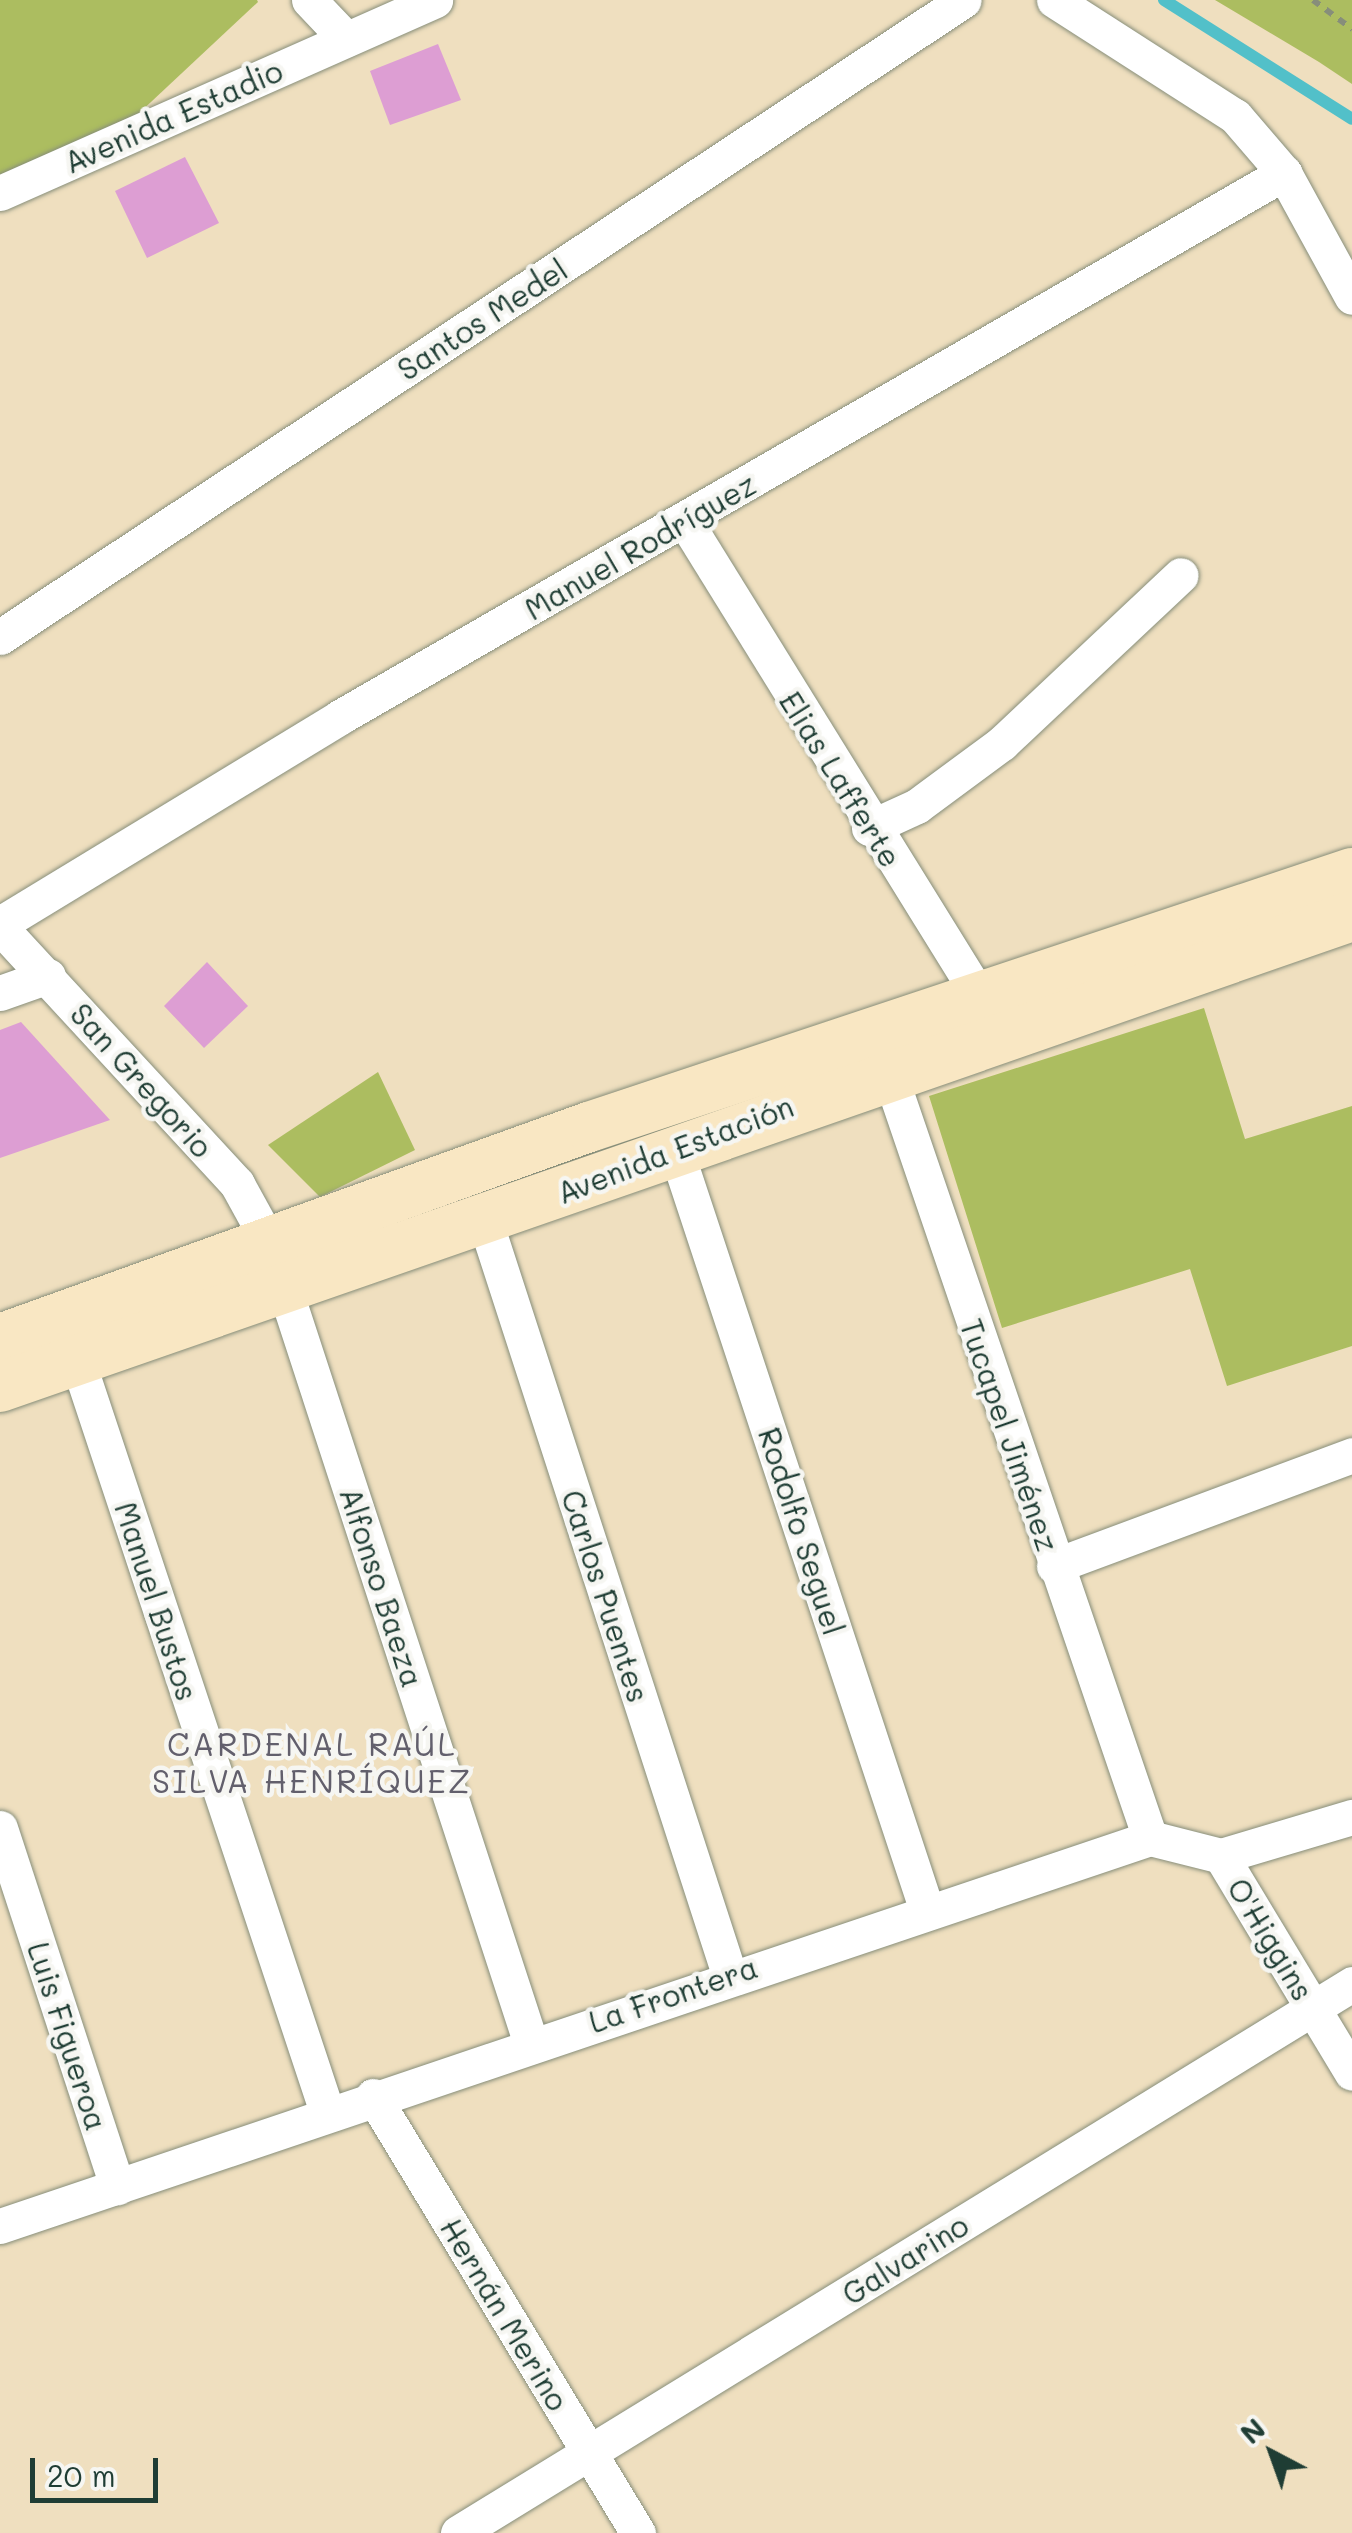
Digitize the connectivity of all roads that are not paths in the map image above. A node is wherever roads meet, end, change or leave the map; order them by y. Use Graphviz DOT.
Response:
graph roads {
  1 [pos="309,0"];
  2 [pos="435,0"];
  3 [pos="964,0"];
  4 [pos="1054,0"];
  5 [pos="346,38"];
  6 [pos="1284,174"];
  7 [pos="0,193"];
  8 [pos="1352,297"];
  9 [pos="684,521"];
  10 [pos="1181,576"];
  11 [pos="0,638"];
  12 [pos="870,828"];
  13 [pos="1352,873"];
  14 [pos="1352,916"];
  15 [pos="0,926"];
  16 [pos="48,976"];
  17 [pos="0,994"];
  18 [pos="992,1016"];
  19 [pos="882,1051"];
  20 [pos="676,1151"];
  21 [pos="484,1218"];
  22 [pos="277,1265"];
  23 [pos="0,1338"];
  24 [pos="70,1340"];
  25 [pos="0,1387"];
  26 [pos="1352,1456"];
  27 [pos="1054,1566"];
  28 [pos="1352,1816"];
  29 [pos="0,1828"];
  30 [pos="1150,1838"];
  31 [pos="1220,1856"];
  32 [pos="927,1911"];
  33 [pos="729,1974"];
  34 [pos="1352,1984"];
  35 [pos="1313,2008"];
  36 [pos="531,2044"];
  37 [pos="1352,2073"];
  38 [pos="373,2096"];
  39 [pos="327,2112"];
  40 [pos="118,2187"];
  41 [pos="0,2226"];
  42 [pos="589,2453"];
  43 [pos="458,2533"];
  44 [pos="638,2533"];
  1 -- 5 [label="street"];
  2 -- 5 [label="street, Avenida Estadio"];
  3 -- 11 [label="street, Santos Medel"];
  4 -- 6 [label="street"];
  5 -- 7 [label="street, Avenida Estadio"];
  6 -- 8 [label="street"];
  6 -- 9 [label="street, Manuel Rodríguez"];
  9 -- 12 [label="street, Elias Lafferte"];
  9 -- 15 [label="street, Manuel Rodríguez"];
  10 -- 12 [label="street"];
  12 -- 18 [label="street, Elias Lafferte"];
  13 -- 18 [label="street, Avenida Estación"];
  14 -- 18 [label="street, Avenida Estación"];
  15 -- 16 [label="street, San Gregorio"];
  16 -- 17 [label="street"];
  16 -- 22 [label="street, San Gregorio"];
  18 -- 19 [label="street, Avenida Estación"];
  19 -- 20 [label="street, Avenida Estación"];
  19 -- 22 [label="street, Avenida Estación"];
  19 -- 27 [label="street, Tucapel Jiménez"];
  20 -- 21 [label="street, Avenida Estación"];
  20 -- 32 [label="street, Rodolfo Seguel"];
  21 -- 22 [label="street, Avenida Estación"];
  21 -- 33 [label="street, Carlos Puentes"];
  22 -- 24 [label="street, Avenida Estación"];
  22 -- 36 [label="street, Alfonso Baeza"];
  23 -- 24 [label="street, Avenida Estación"];
  24 -- 25 [label="street, Avenida Estación"];
  24 -- 39 [label="street, Manuel Bustos"];
  26 -- 27 [label="street"];
  27 -- 30 [label="street, Tucapel Jiménez"];
  28 -- 31 [label="street"];
  29 -- 40 [label="street, Luis Figueroa"];
  30 -- 31 [label="street"];
  30 -- 32 [label="street, La Frontera"];
  31 -- 35 [label="street, O'Higgins"];
  32 -- 33 [label="street, La Frontera"];
  33 -- 36 [label="street, La Frontera"];
  34 -- 35 [label="street, Galvarino"];
  35 -- 37 [label="street, O'Higgins"];
  35 -- 42 [label="street, Galvarino"];
  36 -- 38 [label="street, La Frontera"];
  38 -- 39 [label="street, La Frontera"];
  38 -- 42 [label="street, Hernán Merino"];
  39 -- 40 [label="street, La Frontera"];
  40 -- 41 [label="street, La Frontera"];
  42 -- 43 [label="street, Galvarino"];
  42 -- 44 [label="street, Hernán Merino"];
}
